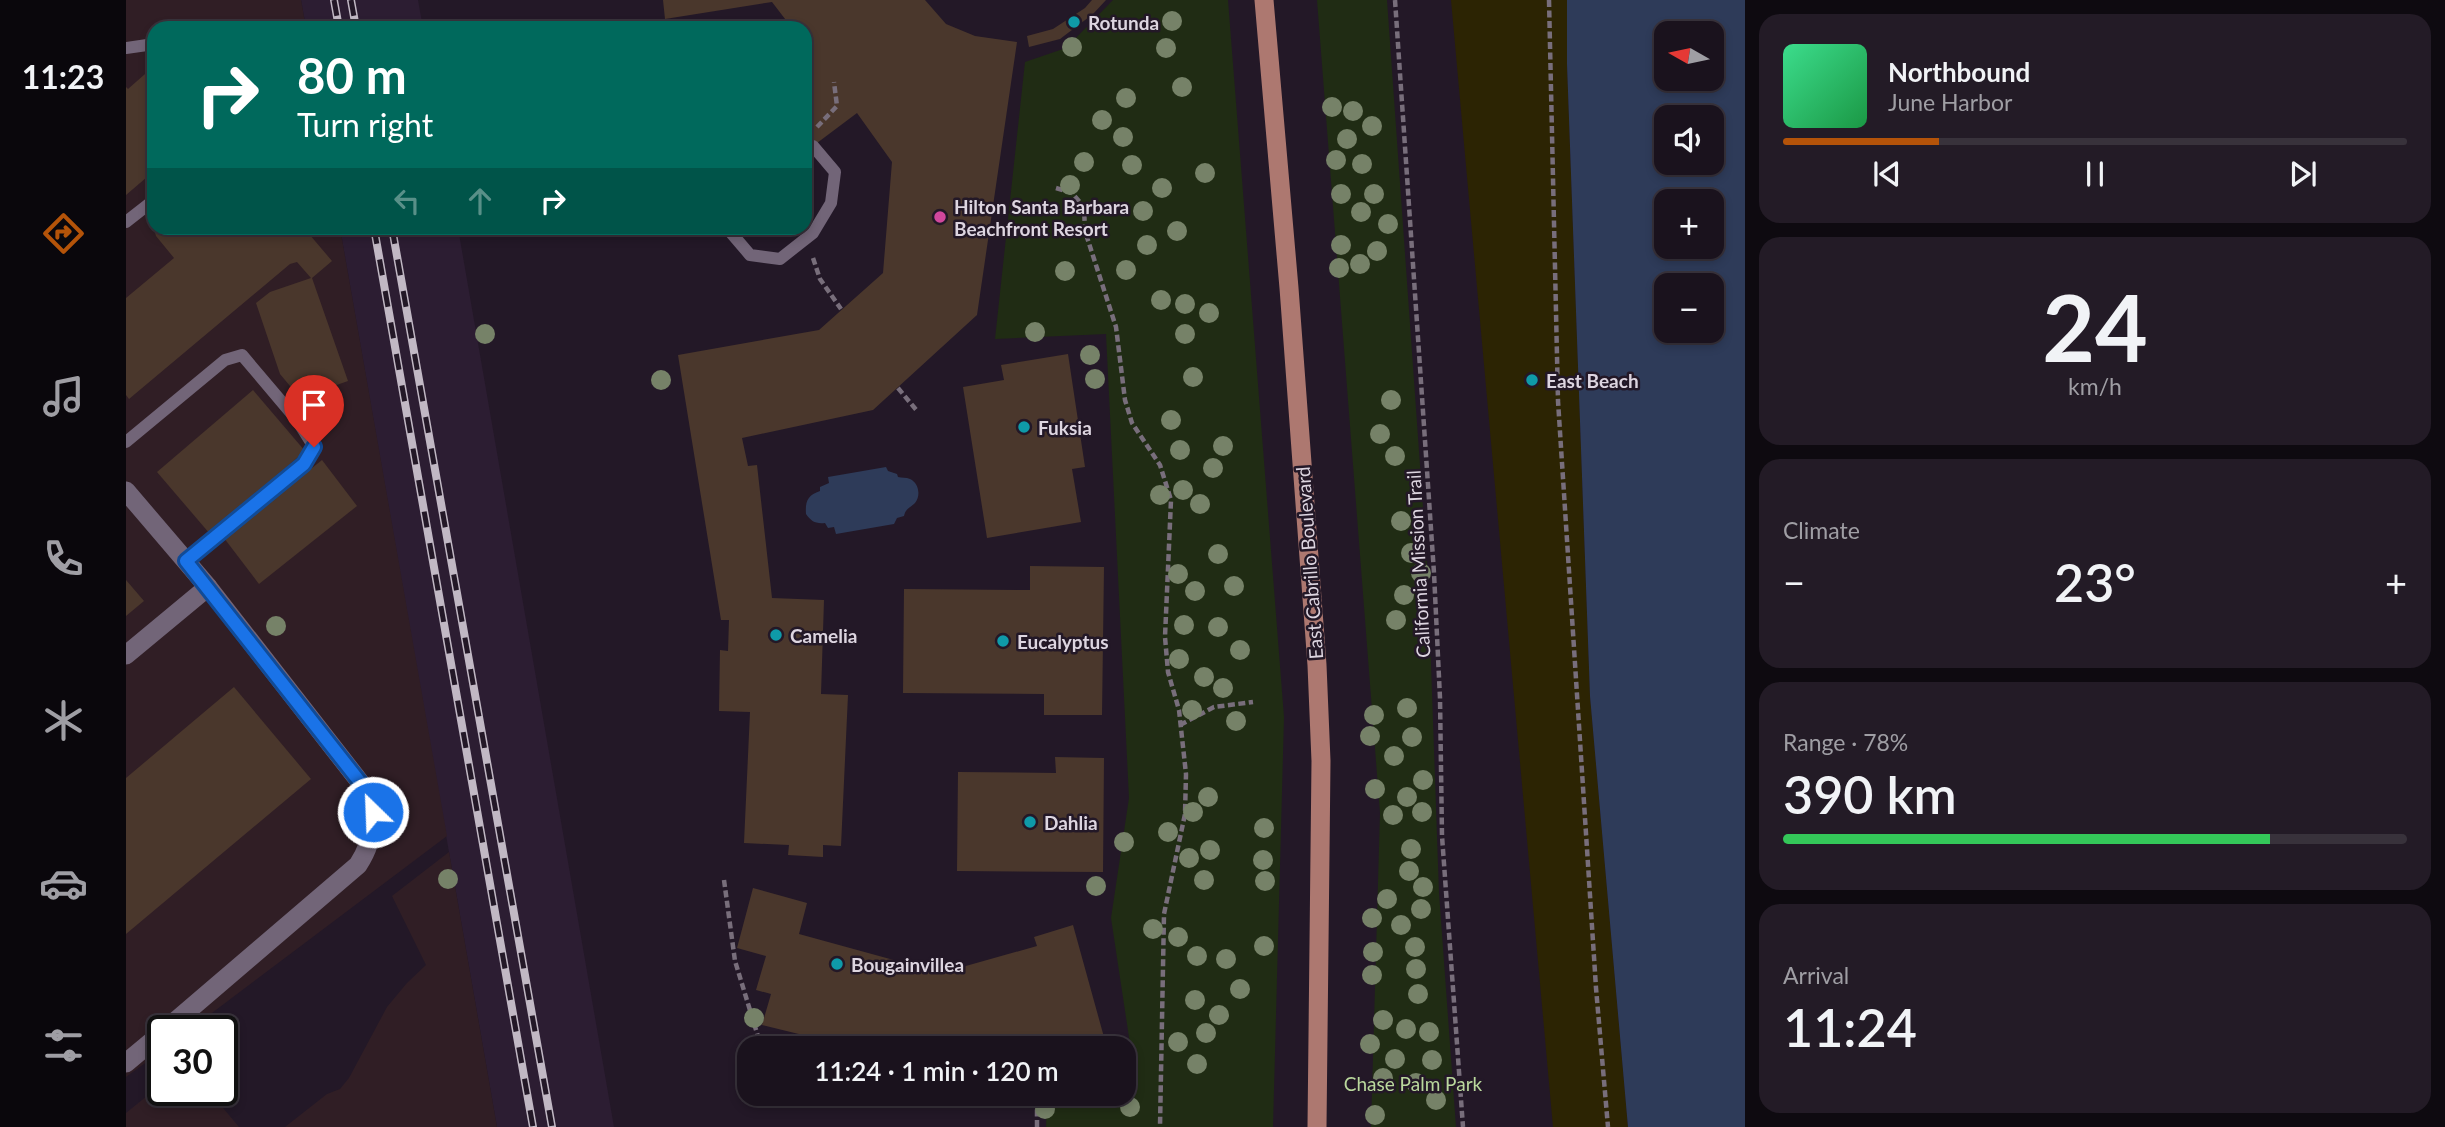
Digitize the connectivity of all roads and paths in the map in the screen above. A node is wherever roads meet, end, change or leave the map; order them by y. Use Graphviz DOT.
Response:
graph roads {
  1 [pos="1264,0"];
  2 [pos="1395,0"];
  3 [pos="1549,0"];
  4 [pos="147,45"];
  5 [pos="126,48"];
  6 [pos="813,146"];
  7 [pos="1056,188"];
  8 [pos="147,206"];
  9 [pos="126,222"];
  10 [pos="812,234"];
  11 [pos="733,235"];
  12 [pos="810,235"];
  13 [pos="898,388"];
  14 [pos="918,412"];
  15 [pos="126,442"];
  16 [pos="126,491"];
  17 [pos="186,561"];
  18 [pos="208,587"];
  19 [pos="126,655"];
  20 [pos="1252,702"];
  21 [pos="1180,725"];
  22 [pos="724,880"];
  23 [pos="182,1015"];
  24 [pos="758,1036"];
  25 [pos="147,1045"];
  26 [pos="126,1063"];
  27 [pos="1037,1106"];
  28 [pos="1037,1127"];
  29 [pos="1160,1127"];
  30 [pos="1317,1127"];
  31 [pos="1462,1127"];
  32 [pos="1608,1127"];
  1 -- 30 [label="main road, East Cabrillo Boulevard"];
  2 -- 31 [label="path, California Mission Trail"];
  3 -- 32 [label="path"];
  4 -- 5 [label="lane"];
  6 -- 10 [label="lane"];
  7 -- 21 [label="path"];
  8 -- 9 [label="lane"];
  11 -- 12 [label="lane"];
  13 -- 14 [label="path"];
  15 -- 17 [label="lane"];
  16 -- 17 [label="street"];
  17 -- 18 [label="street"];
  18 -- 19 [label="street"];
  18 -- 23 [label="street"];
  20 -- 21 [label="path"];
  21 -- 29 [label="path"];
  22 -- 24 [label="path"];
  25 -- 26 [label="street"];
  27 -- 28 [label="path"];
}
